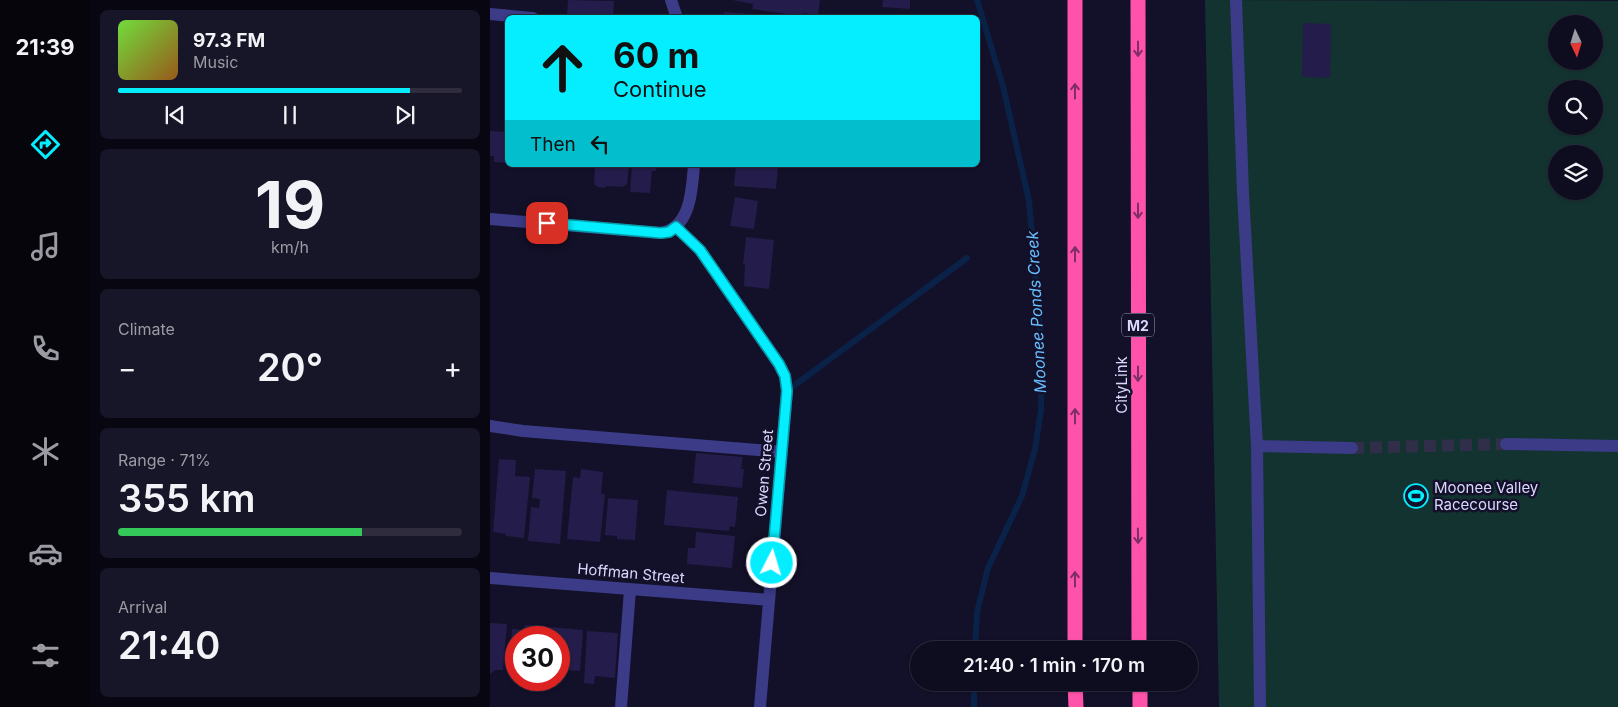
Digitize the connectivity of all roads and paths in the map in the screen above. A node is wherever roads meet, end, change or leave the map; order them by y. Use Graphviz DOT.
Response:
graph roads {
  1 [pos="671,0"];
  2 [pos="1075,0"];
  3 [pos="1138,0"];
  4 [pos="1236,0"];
  5 [pos="490,14"];
  6 [pos="505,15"];
  7 [pos="676,15"];
  8 [pos="694,167"];
  9 [pos="490,219"];
  10 [pos="676,227"];
  11 [pos="490,426"];
  12 [pos="1506,444"];
  13 [pos="1257,446"];
  14 [pos="1618,446"];
  15 [pos="1352,448"];
  16 [pos="782,452"];
  17 [pos="490,578"];
  18 [pos="630,590"];
  19 [pos="769,600"];
  20 [pos="1075,641"];
  21 [pos="1139,641"];
  22 [pos="1075,691"];
  23 [pos="1140,691"];
  24 [pos="621,707"];
  25 [pos="760,707"];
  26 [pos="1076,707"];
  27 [pos="1140,707"];
  28 [pos="1260,707"];
  1 -- 7 [label="street"];
  20 -- 2 [label="highway, one-way"];
  3 -- 21 [label="highway, CityLink / M2, one-way"];
  4 -- 13 [label="street"];
  5 -- 6 [label="street"];
  8 -- 10 [label="street"];
  9 -- 10 [label="street"];
  10 -- 16 [label="street, Owen Street"];
  11 -- 16 [label="street"];
  12 -- 14 [label="street"];
  13 -- 15 [label="street"];
  13 -- 28 [label="street"];
  16 -- 19 [label="street, Owen Street"];
  17 -- 18 [label="street, Hoffman Street"];
  18 -- 19 [label="street, Hoffman Street"];
  18 -- 24 [label="street"];
  19 -- 25 [label="street, Owen Street"];
  22 -- 26 [label="highway"];
  23 -- 27 [label="highway"];
}
